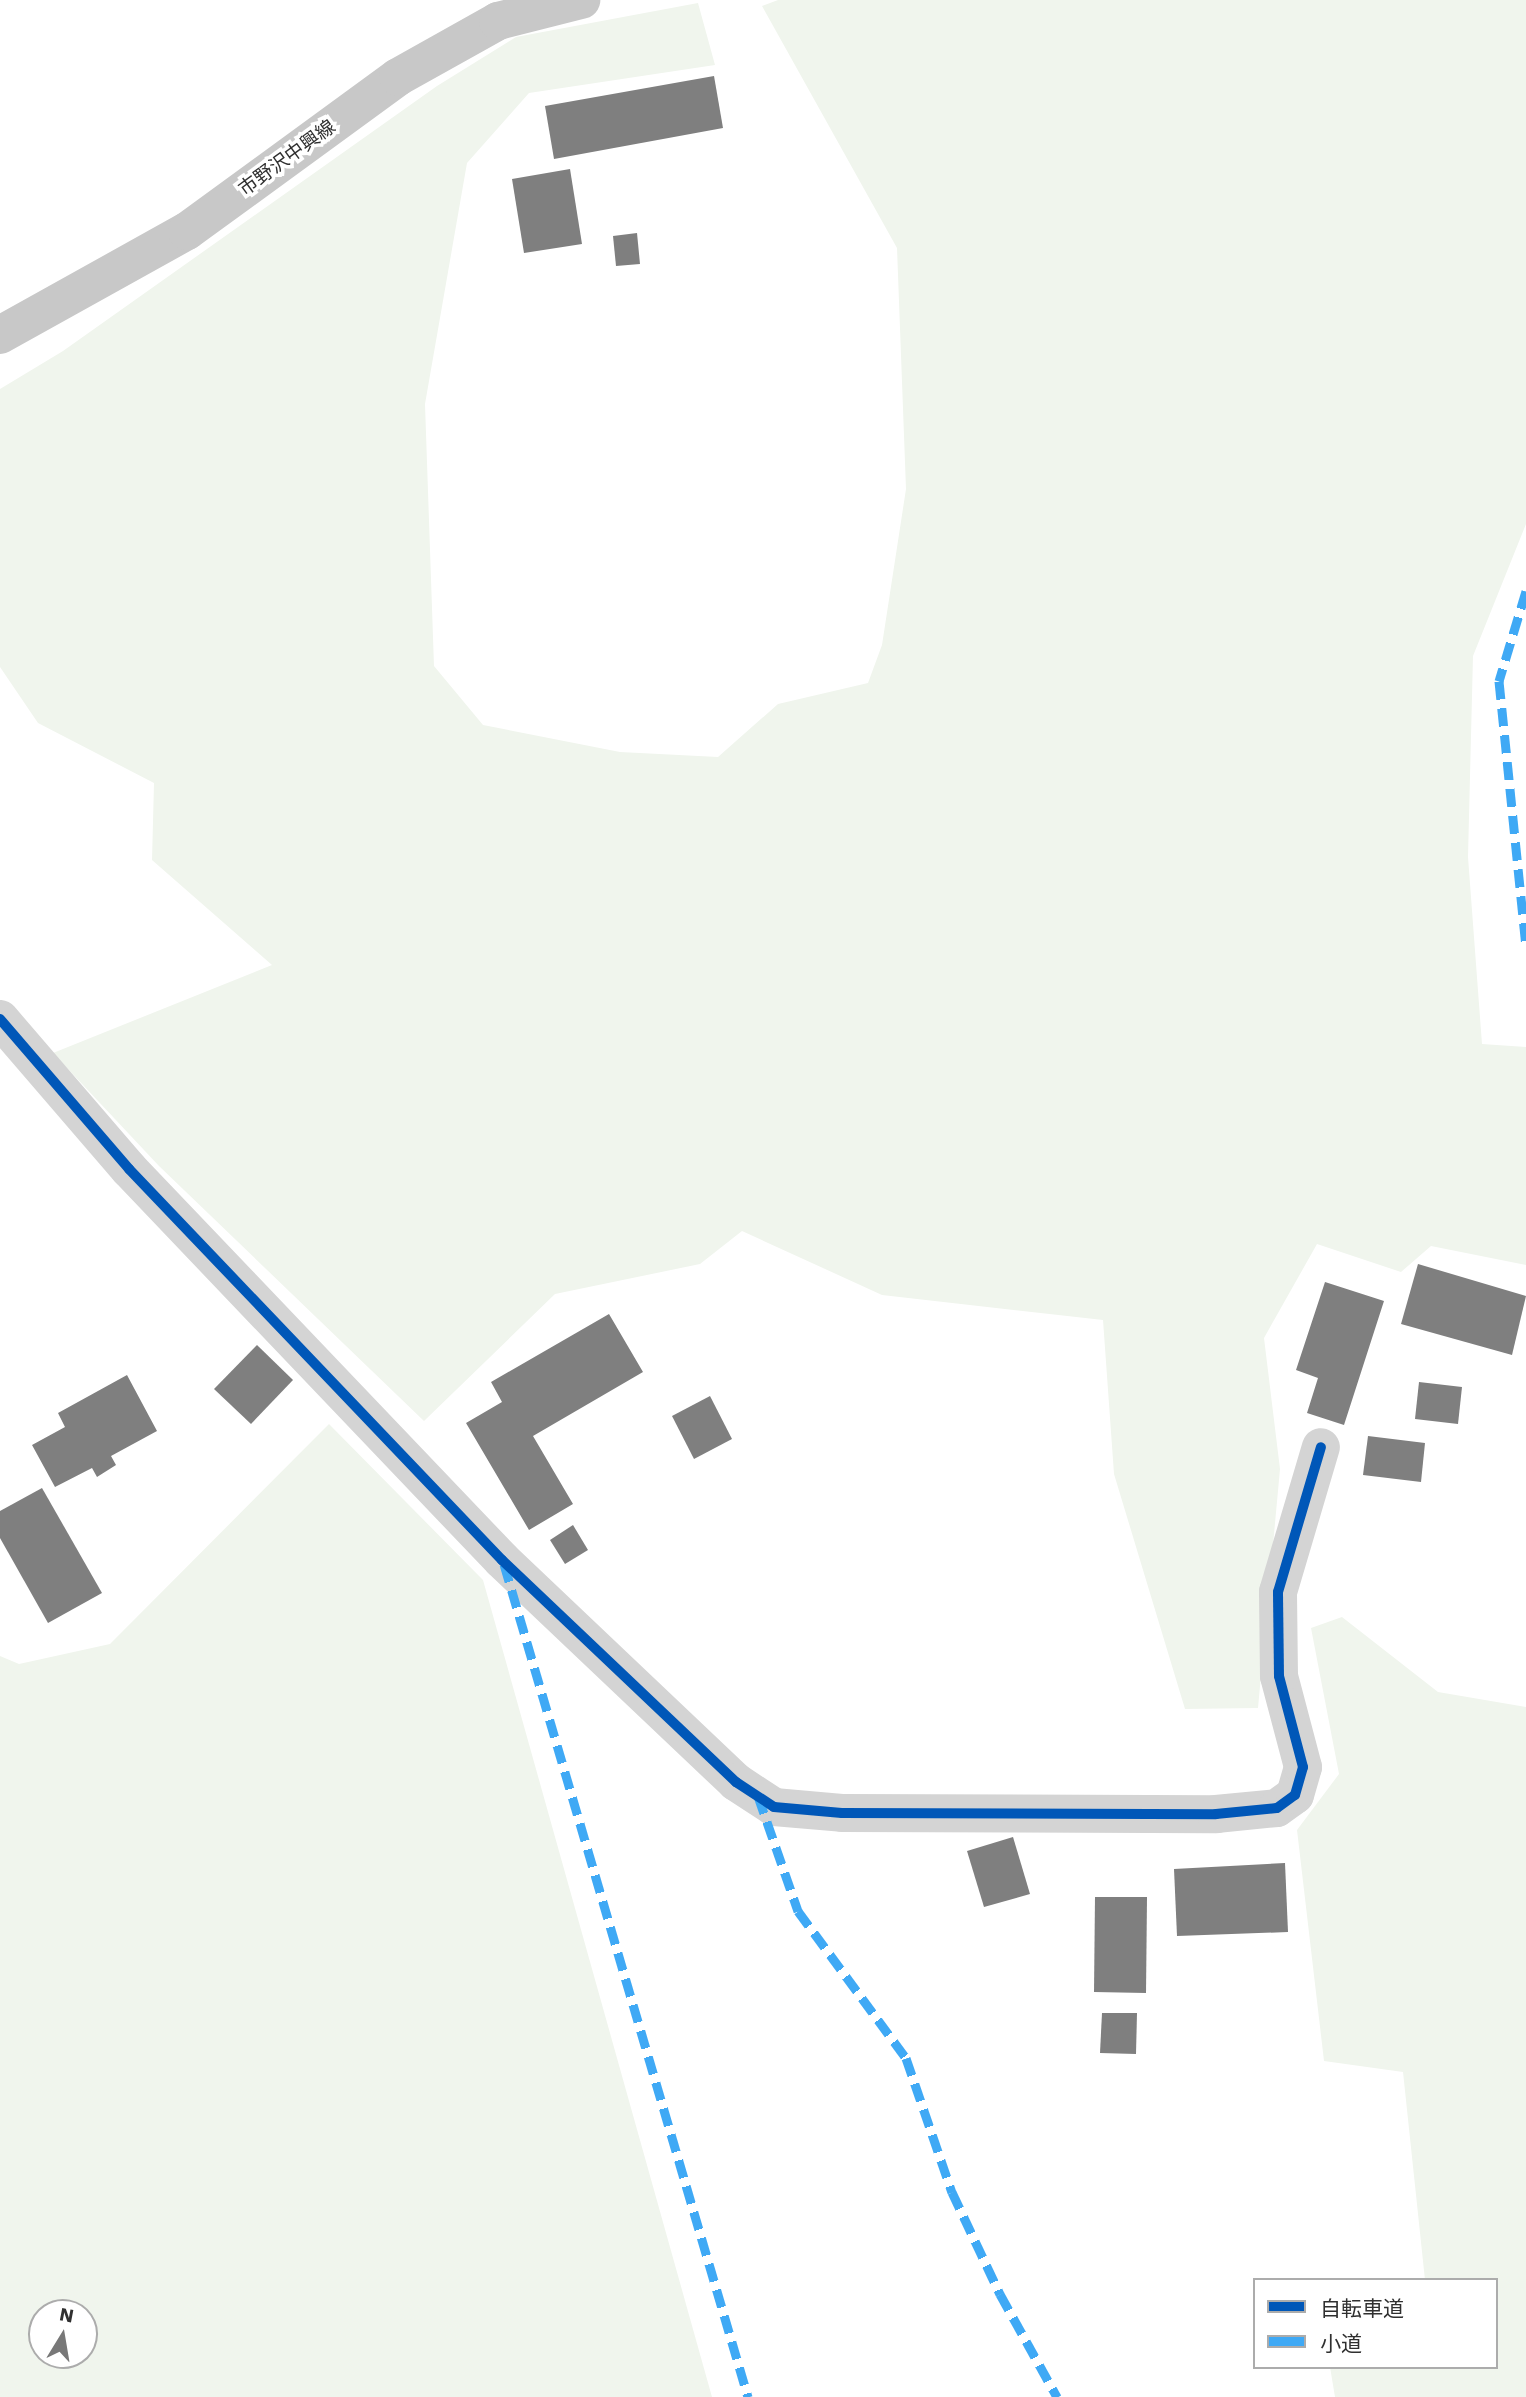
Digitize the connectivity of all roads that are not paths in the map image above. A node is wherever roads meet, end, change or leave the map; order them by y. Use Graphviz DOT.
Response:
graph roads {
  1 [pos="581,0"];
  2 [pos="0,335"];
  3 [pos="0,1018"];
  4 [pos="1321,1447"];
  1 -- 2 [label="main road, 市野沢中興線"];
  3 -- 4 [label="street"];
}
